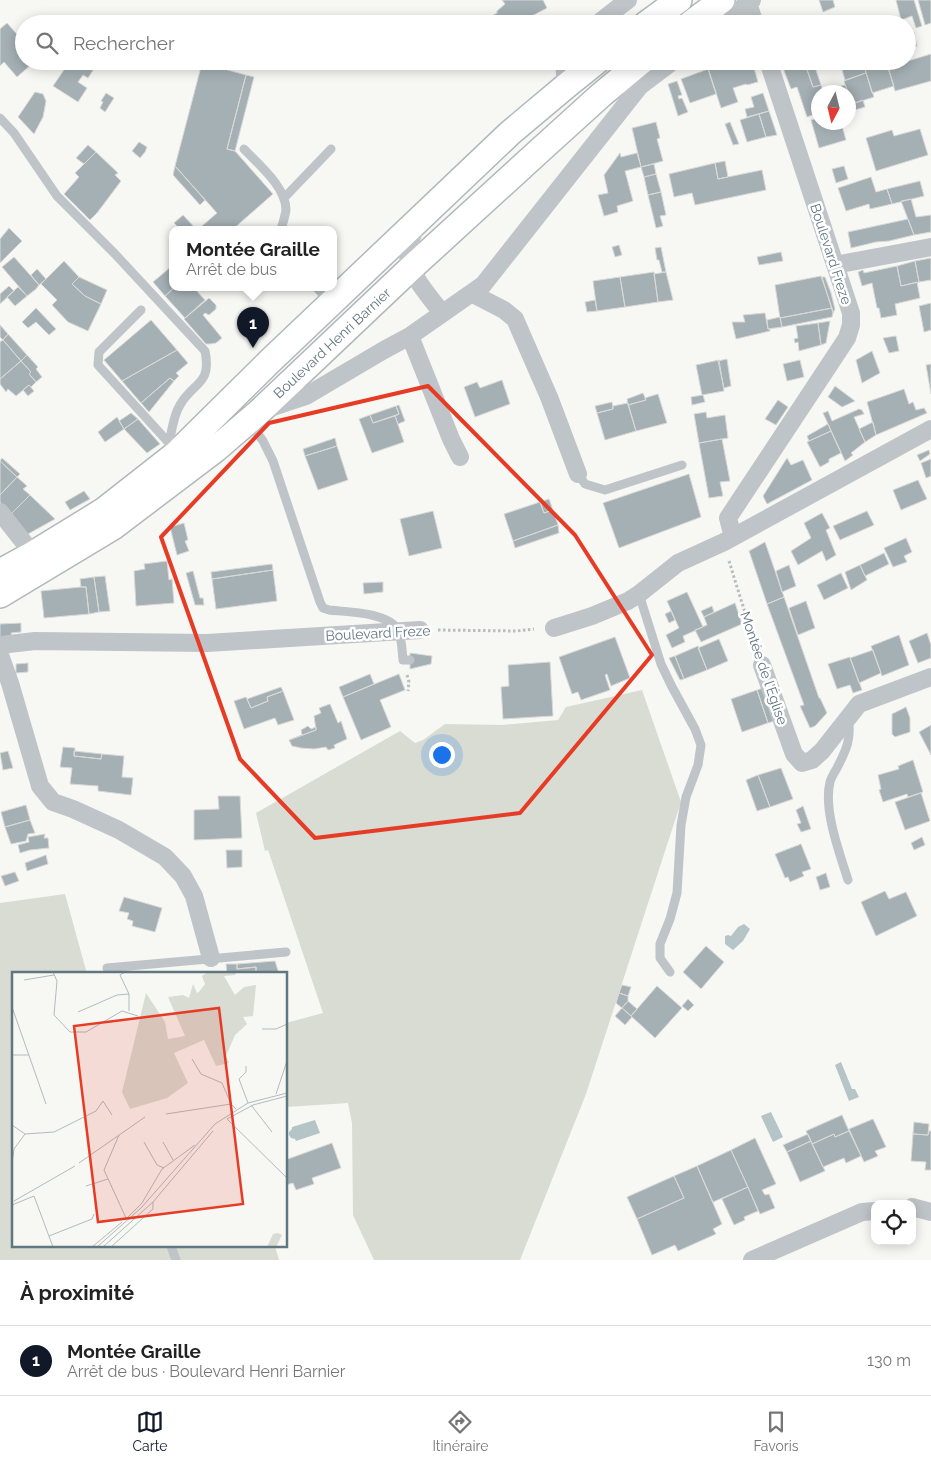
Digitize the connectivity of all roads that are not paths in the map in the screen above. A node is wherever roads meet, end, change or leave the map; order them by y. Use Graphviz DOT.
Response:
graph roads {
  1 [pos="628,0"];
  2 [pos="679,0"];
  3 [pos="722,0"];
  4 [pos="750,1"];
  5 [pos="609,15"];
  6 [pos="658,15"];
  7 [pos="702,15"];
  8 [pos="732,15"];
  9 [pos="754,15"];
  10 [pos="565,70"];
  11 [pos="586,70"];
  12 [pos="631,70"];
  13 [pos="660,70"];
  14 [pos="771,70"];
  15 [pos="566,86"];
  16 [pos="0,118"];
  17 [pos="244,149"];
  18 [pos="332,149"];
  19 [pos="284,198"];
  20 [pos="418,220"];
  21 [pos="282,226"];
  22 [pos="931,247"];
  23 [pos="835,265"];
  24 [pos="410,269"];
  25 [pos="337,284"];
  26 [pos="473,294"];
  27 [pos="323,295"];
  28 [pos="141,310"];
  29 [pos="442,314"];
  30 [pos="410,336"];
  31 [pos="254,416"];
  32 [pos="931,429"];
  33 [pos="173,448"];
  34 [pos="460,457"];
  35 [pos="682,465"];
  36 [pos="578,474"];
  37 [pos="0,512"];
  38 [pos="733,537"];
  39 [pos="33,554"];
  40 [pos="0,572"];
  41 [pos="639,594"];
  42 [pos="0,595"];
  43 [pos="554,628"];
  44 [pos="420,630"];
  45 [pos="399,632"];
  46 [pos="0,644"];
  47 [pos="0,655"];
  48 [pos="410,660"];
  49 [pos="762,665"];
  50 [pos="931,678"];
  51 [pos="848,717"];
  52 [pos="848,880"];
  53 [pos="286,952"];
  54 [pos="211,958"];
  55 [pos="107,968"];
  56 [pos="670,972"];
  57 [pos="916,1208"];
  58 [pos="871,1211"];
  59 [pos="931,1212"];
  60 [pos="172,1248"];
  61 [pos="176,1260"];
  62 [pos="752,1260"];
  1 -- 5 [label="street"];
  2 -- 6 [label="main road"];
  3 -- 7 [label="main road"];
  4 -- 8 [label="street"];
  4 -- 9 [label="street"];
  10 -- 15 [label="street"];
  11 -- 15 [label="main road, Boulevard Henri Barnier"];
  12 -- 24 [label="main road, Boulevard Henri Barnier"];
  13 -- 26 [label="street"];
  14 -- 23 [label="street, Boulevard Freze"];
  15 -- 20 [label="main road, Boulevard Henri Barnier"];
  16 -- 33 [label="lane"];
  17 -- 19 [label="lane"];
  18 -- 19 [label="lane"];
  19 -- 21 [label="lane"];
  20 -- 24 [label="street"];
  20 -- 25 [label="main road, Boulevard Henri Barnier"];
  22 -- 23 [label="street"];
  23 -- 38 [label="street, Boulevard Freze"];
  24 -- 29 [label="street"];
  24 -- 31 [label="main road, Boulevard Henri Barnier"];
  26 -- 29 [label="street"];
  26 -- 36 [label="street"];
  27 -- 33 [label="main road, Boulevard Henri Barnier"];
  28 -- 33 [label="lane"];
  29 -- 30 [label="street"];
  30 -- 31 [label="street"];
  30 -- 34 [label="street"];
  31 -- 42 [label="main road, Boulevard Henri Barnier"];
  31 -- 45 [label="lane"];
  32 -- 38 [label="street"];
  33 -- 39 [label="main road, Boulevard Henri Barnier"];
  35 -- 36 [label="lane"];
  37 -- 39 [label="street"];
  38 -- 41 [label="street"];
  39 -- 40 [label="main road, Boulevard Henri Barnier"];
  41 -- 43 [label="street"];
  41 -- 56 [label="lane"];
  44 -- 45 [label="street, Boulevard Freze"];
  45 -- 46 [label="street, Boulevard Freze"];
  45 -- 48 [label="lane"];
  47 -- 54 [label="street"];
  49 -- 51 [label="street, Montée de l'Église"];
  50 -- 51 [label="street"];
  51 -- 52 [label="lane"];
  53 -- 54 [label="lane"];
  54 -- 55 [label="lane"];
  57 -- 59 [label="street"];
  58 -- 62 [label="street"];
  60 -- 61 [label="lane"];
}
